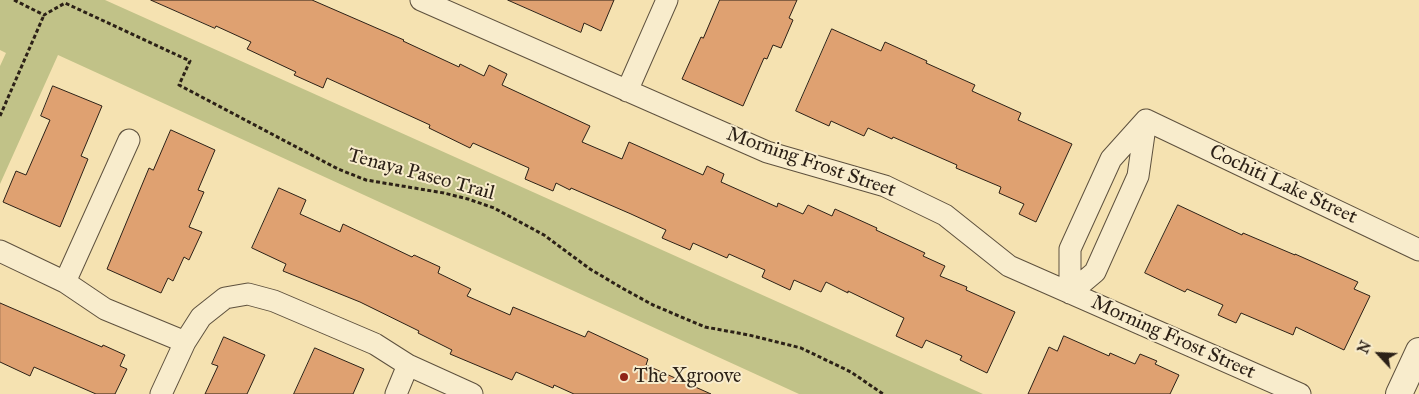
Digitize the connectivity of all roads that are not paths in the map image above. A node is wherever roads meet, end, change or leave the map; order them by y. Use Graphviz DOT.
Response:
graph roads {
  1 [pos="421,0"];
  2 [pos="667,0"];
  3 [pos="627,91"];
  4 [pos="1146,120"];
  5 [pos="129,140"];
  6 [pos="1419,250"];
  7 [pos="0,251"];
  8 [pos="66,282"];
  9 [pos="1070,293"];
  10 [pos="184,342"];
  11 [pos="1419,351"];
  12 [pos="408,365"];
  13 [pos="161,394"];
  14 [pos="396,394"];
  15 [pos="472,394"];
  16 [pos="1300,394"];
  17 [pos="1399,394"];
  1 -- 3 [label="street, Morning Frost Street"];
  2 -- 3 [label="street"];
  3 -- 9 [label="street, Morning Frost Street"];
  4 -- 6 [label="street, Cochiti Lake Street"];
  4 -- 9 [label="street"];
  4 -- 9 [label="street"];
  5 -- 8 [label="street"];
  7 -- 8 [label="street"];
  8 -- 10 [label="street"];
  9 -- 16 [label="street, Morning Frost Street"];
  10 -- 12 [label="street"];
  10 -- 13 [label="street"];
  11 -- 17 [label="street"];
  12 -- 14 [label="street"];
  12 -- 15 [label="street"];
}
